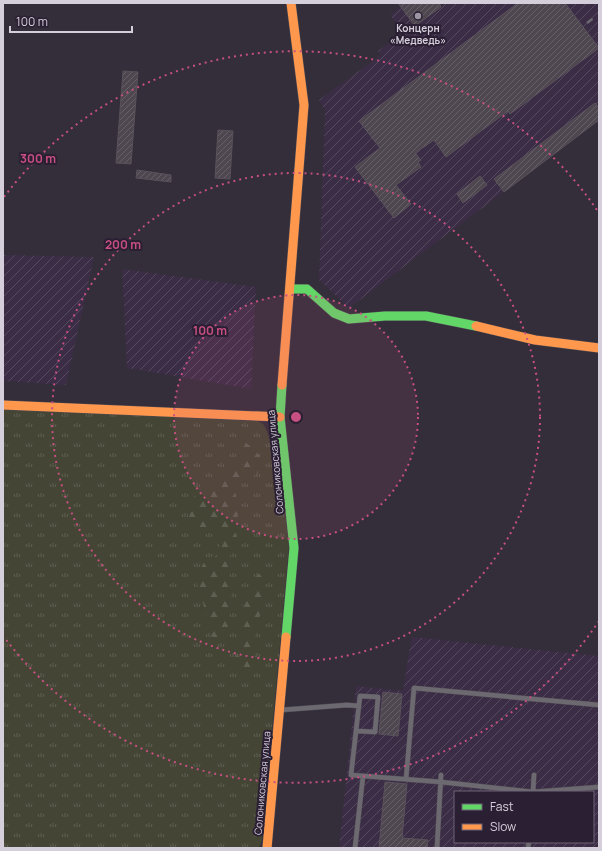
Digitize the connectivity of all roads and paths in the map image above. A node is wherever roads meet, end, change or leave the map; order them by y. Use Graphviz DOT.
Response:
graph roads {
  1 [pos="291,3"];
  2 [pos="291,290"];
  3 [pos="599,348"];
  4 [pos="3,405"];
  5 [pos="280,417"];
  6 [pos="599,705"];
  7 [pos="359,706"];
  8 [pos="280,710"];
  9 [pos="357,731"];
  10 [pos="441,775"];
  11 [pos="534,775"];
  12 [pos="363,776"];
  13 [pos="406,779"];
  14 [pos="441,782"];
  15 [pos="599,787"];
  16 [pos="524,791"];
  17 [pos="533,791"];
  18 [pos="546,791"];
  19 [pos="267,848"];
  20 [pos="355,848"];
  21 [pos="437,848"];
  1 -- 2 [label="street, Солониковская улица"];
  2 -- 3 [label="street"];
  2 -- 5 [label="street, Солониковская улица"];
  4 -- 5 [label="street"];
  5 -- 8 [label="street, Солониковская улица"];
  6 -- 13 [label="lane"];
  7 -- 8 [label="lane"];
  7 -- 9 [label="lane"];
  7 -- 9 [label="lane"];
  8 -- 19 [label="street, Солониковская улица"];
  9 -- 12 [label="lane"];
  10 -- 14 [label="lane"];
  11 -- 17 [label="lane"];
  12 -- 13 [label="lane"];
  12 -- 20 [label="lane"];
  13 -- 14 [label="lane"];
  14 -- 16 [label="lane"];
  14 -- 21 [label="lane"];
  15 -- 18 [label="lane"];
}
